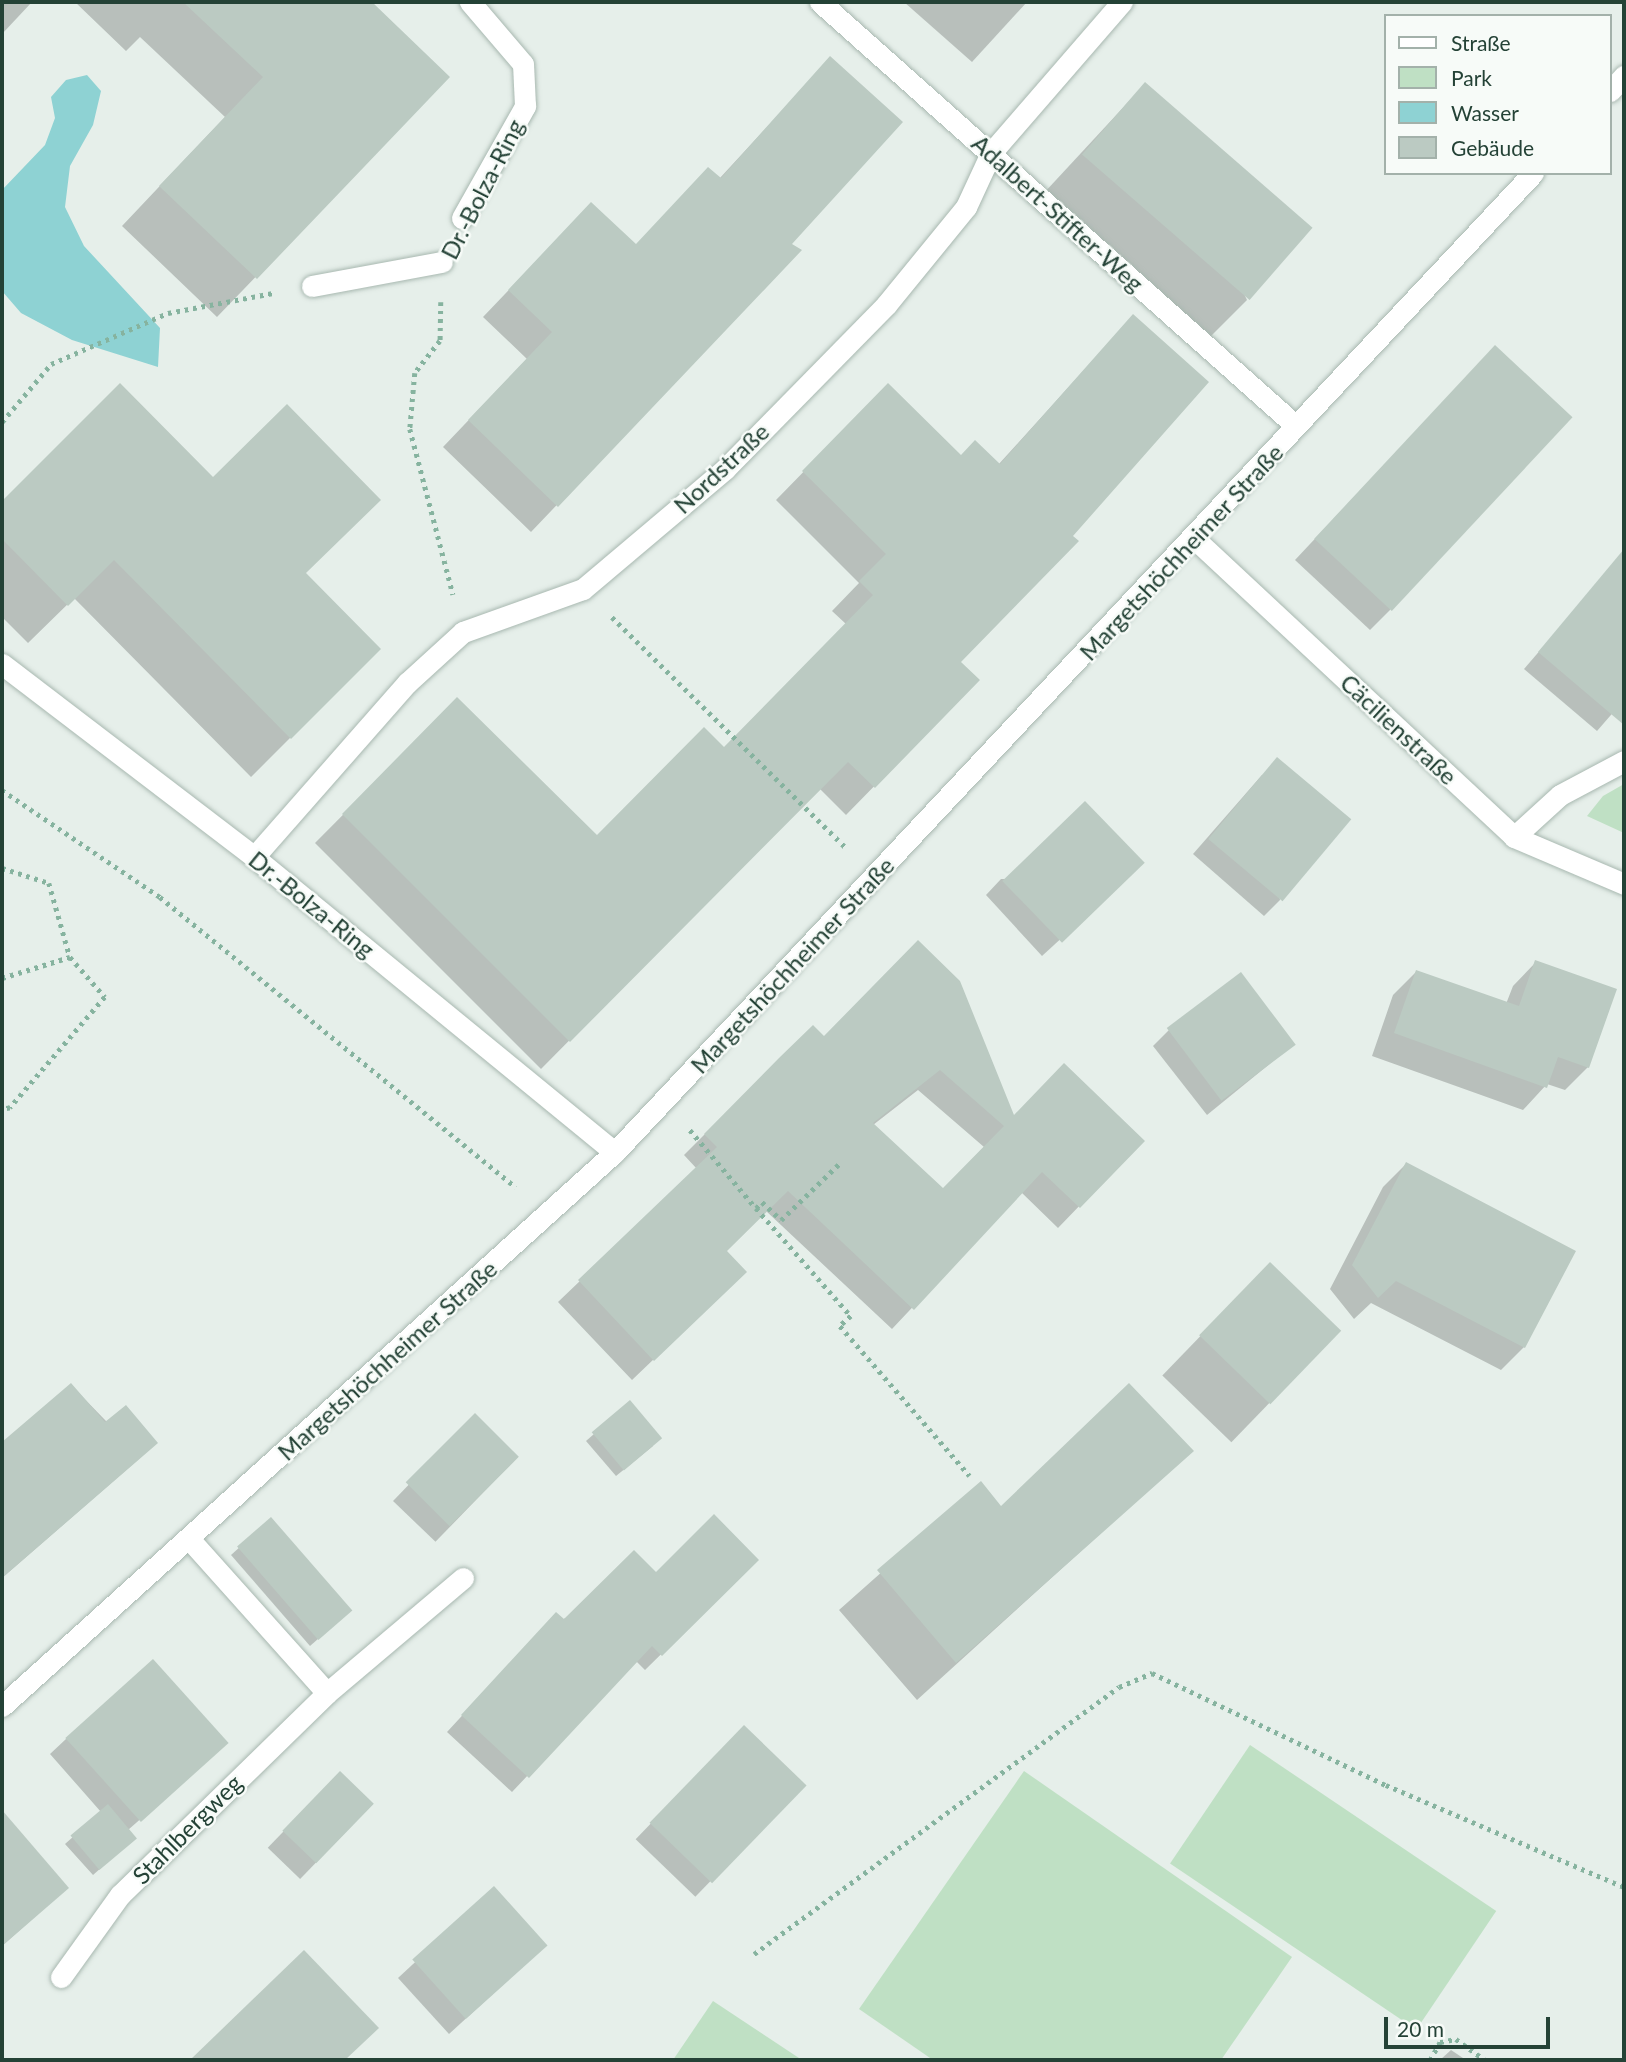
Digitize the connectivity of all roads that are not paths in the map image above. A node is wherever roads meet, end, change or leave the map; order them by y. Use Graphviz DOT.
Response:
graph roads {
  1 [pos="470,2"];
  2 [pos="820,2"];
  3 [pos="1122,2"];
  4 [pos="1624,76"];
  5 [pos="1612,89"];
  6 [pos="991,153"];
  7 [pos="1531,175"];
  8 [pos="462,218"];
  9 [pos="442,262"];
  10 [pos="312,286"];
  11 [pos="1296,426"];
  12 [pos="1196,540"];
  13 [pos="2,664"];
  14 [pos="1624,761"];
  15 [pos="1514,837"];
  16 [pos="254,857"];
  17 [pos="1624,884"];
  18 [pos="615,1152"];
  19 [pos="190,1540"];
  20 [pos="463,1578"];
  21 [pos="327,1693"];
  22 [pos="5,1697"];
  23 [pos="61,1977"];
  1 -- 8 [label="street, Dr.-Bolza-Ring"];
  2 -- 6 [label="street, Adalbert-Stifter-Weg"];
  3 -- 6 [label="street, Nordstraße"];
  4 -- 5 [label="street"];
  6 -- 11 [label="street, Adalbert-Stifter-Weg"];
  6 -- 16 [label="street, Nordstraße"];
  7 -- 11 [label="street, Margetshöchheimer Straße"];
  9 -- 10 [label="street"];
  11 -- 12 [label="street, Margetshöchheimer Straße"];
  12 -- 15 [label="street, Cäcilienstraße"];
  12 -- 18 [label="street, Margetshöchheimer Straße"];
  13 -- 16 [label="street, Dr.-Bolza-Ring"];
  14 -- 15 [label="street"];
  15 -- 17 [label="street, Cäcilienstraße"];
  16 -- 18 [label="street, Dr.-Bolza-Ring"];
  18 -- 19 [label="street, Margetshöchheimer Straße"];
  19 -- 21 [label="street"];
  19 -- 22 [label="street, Margetshöchheimer Straße"];
  20 -- 21 [label="street, Stahlbergweg"];
  21 -- 23 [label="street, Stahlbergweg"];
}
